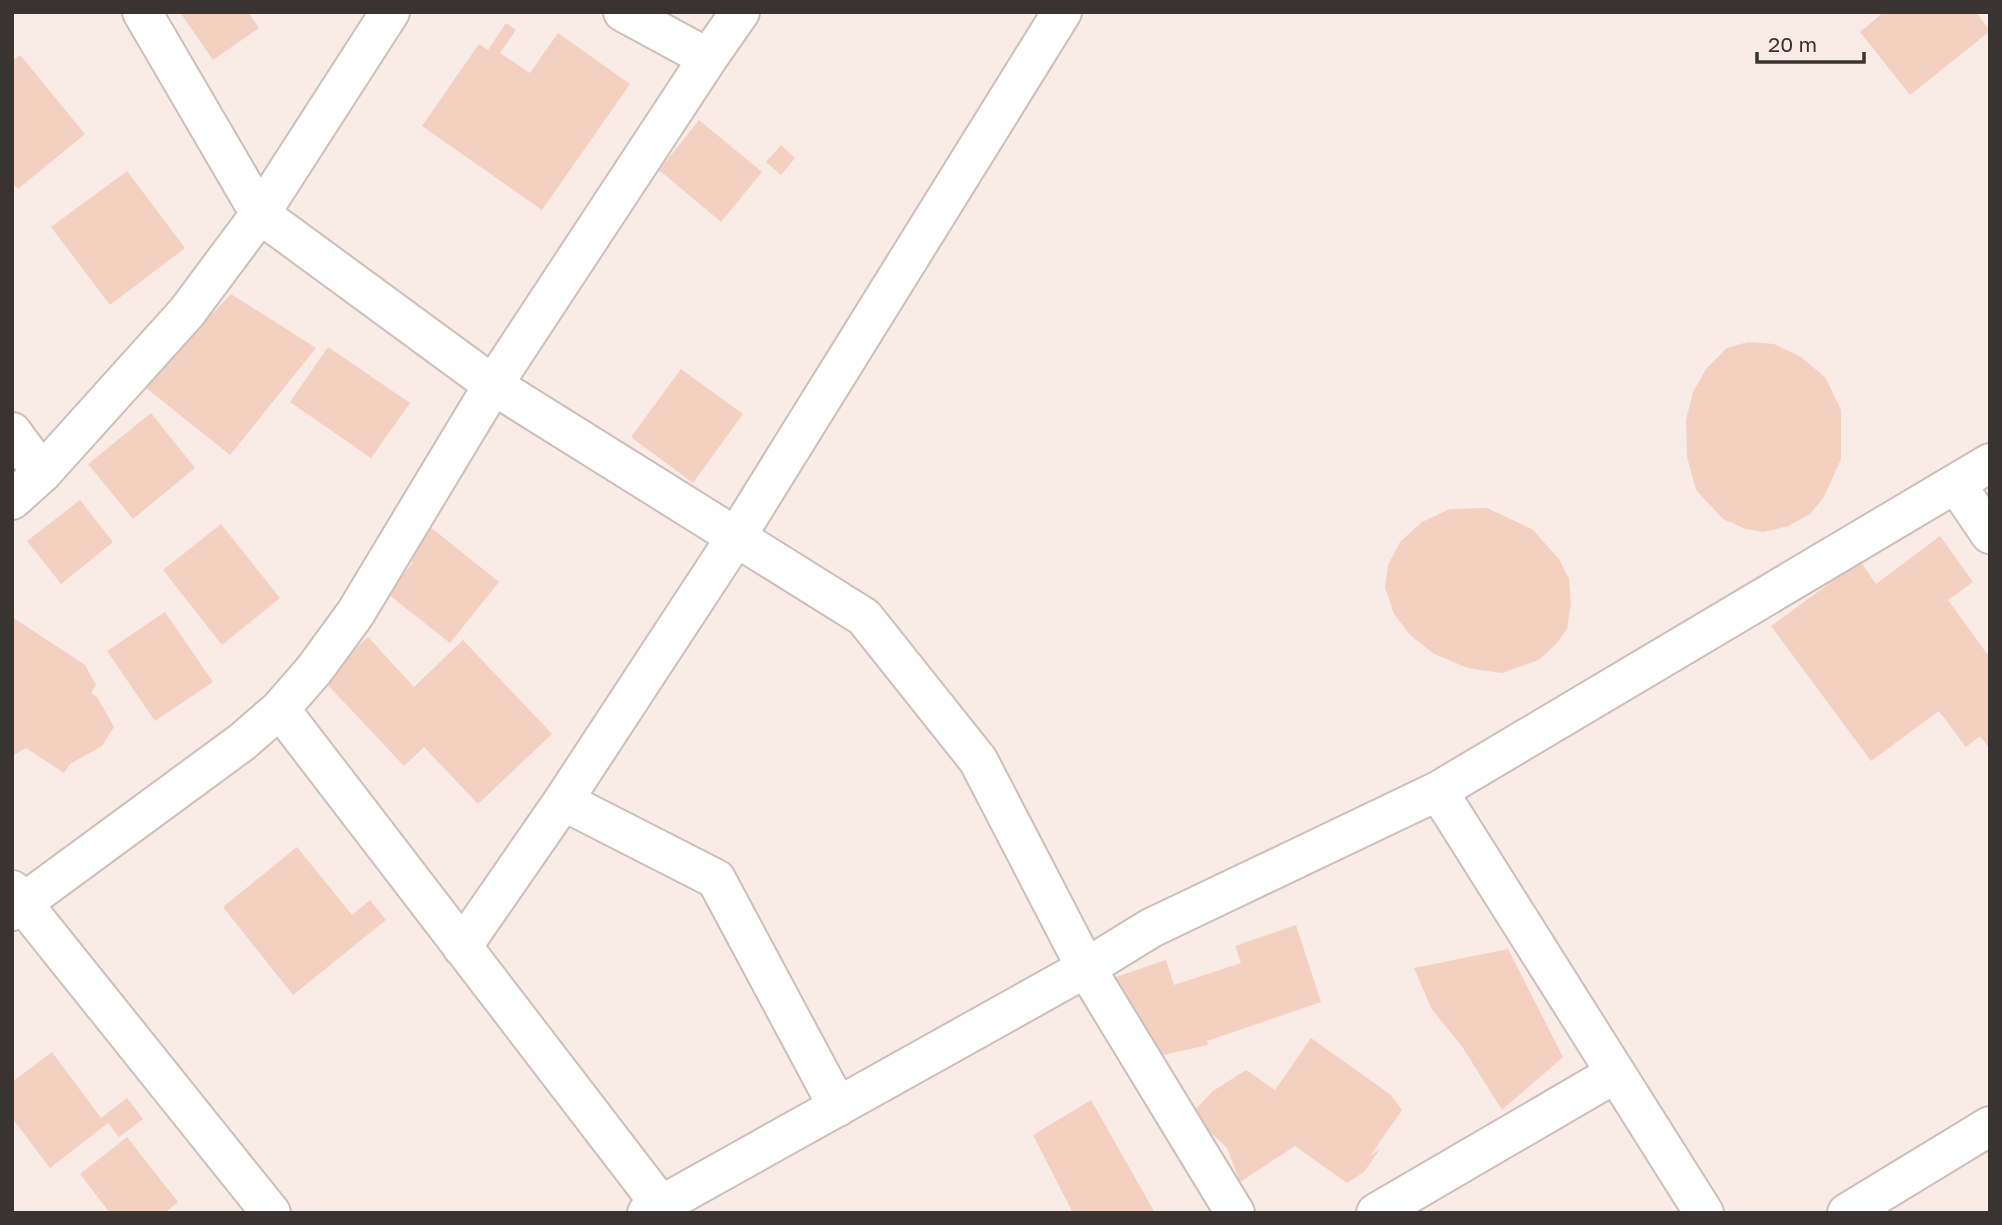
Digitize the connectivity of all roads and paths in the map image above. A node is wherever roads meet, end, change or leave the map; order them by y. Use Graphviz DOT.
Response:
graph roads {
  1 [pos="142,12"];
  2 [pos="390,12"];
  3 [pos="623,12"];
  4 [pos="740,12"];
  5 [pos="1062,12"];
  6 [pos="708,58"];
  7 [pos="260,214"];
  8 [pos="493,385"];
  9 [pos="12,432"];
  10 [pos="1990,463"];
  11 [pos="42,473"];
  12 [pos="1956,484"];
  13 [pos="12,500"];
  14 [pos="1990,534"];
  15 [pos="736,537"];
  16 [pos="280,709"];
  17 [pos="1438,791"];
  18 [pos="563,801"];
  19 [pos="16,901"];
  20 [pos="462,947"];
  21 [pos="1086,968"];
  22 [pos="1616,1073"];
  23 [pos="838,1107"];
  24 [pos="1990,1126"];
  25 [pos="659,1210"];
  26 [pos="271,1213"];
  27 [pos="1235,1213"];
  28 [pos="1376,1213"];
  29 [pos="1704,1213"];
  30 [pos="1847,1213"];
  1 -- 7 [label="street"];
  2 -- 7 [label="street"];
  3 -- 6 [label="street"];
  4 -- 6 [label="street"];
  5 -- 15 [label="street"];
  6 -- 8 [label="street"];
  7 -- 8 [label="street"];
  7 -- 11 [label="street"];
  8 -- 15 [label="street"];
  8 -- 16 [label="street"];
  9 -- 11 [label="street"];
  10 -- 12 [label="street"];
  11 -- 13 [label="street"];
  12 -- 14 [label="street"];
  12 -- 17 [label="street"];
  15 -- 18 [label="street"];
  15 -- 21 [label="street"];
  16 -- 19 [label="street"];
  16 -- 20 [label="street"];
  17 -- 21 [label="street"];
  17 -- 22 [label="street"];
  18 -- 20 [label="street"];
  18 -- 23 [label="street"];
  19 -- 26 [label="street"];
  20 -- 25 [label="street"];
  21 -- 23 [label="street"];
  21 -- 27 [label="street"];
  22 -- 28 [label="street"];
  22 -- 29 [label="street"];
  23 -- 25 [label="street"];
  24 -- 30 [label="street"];
}
